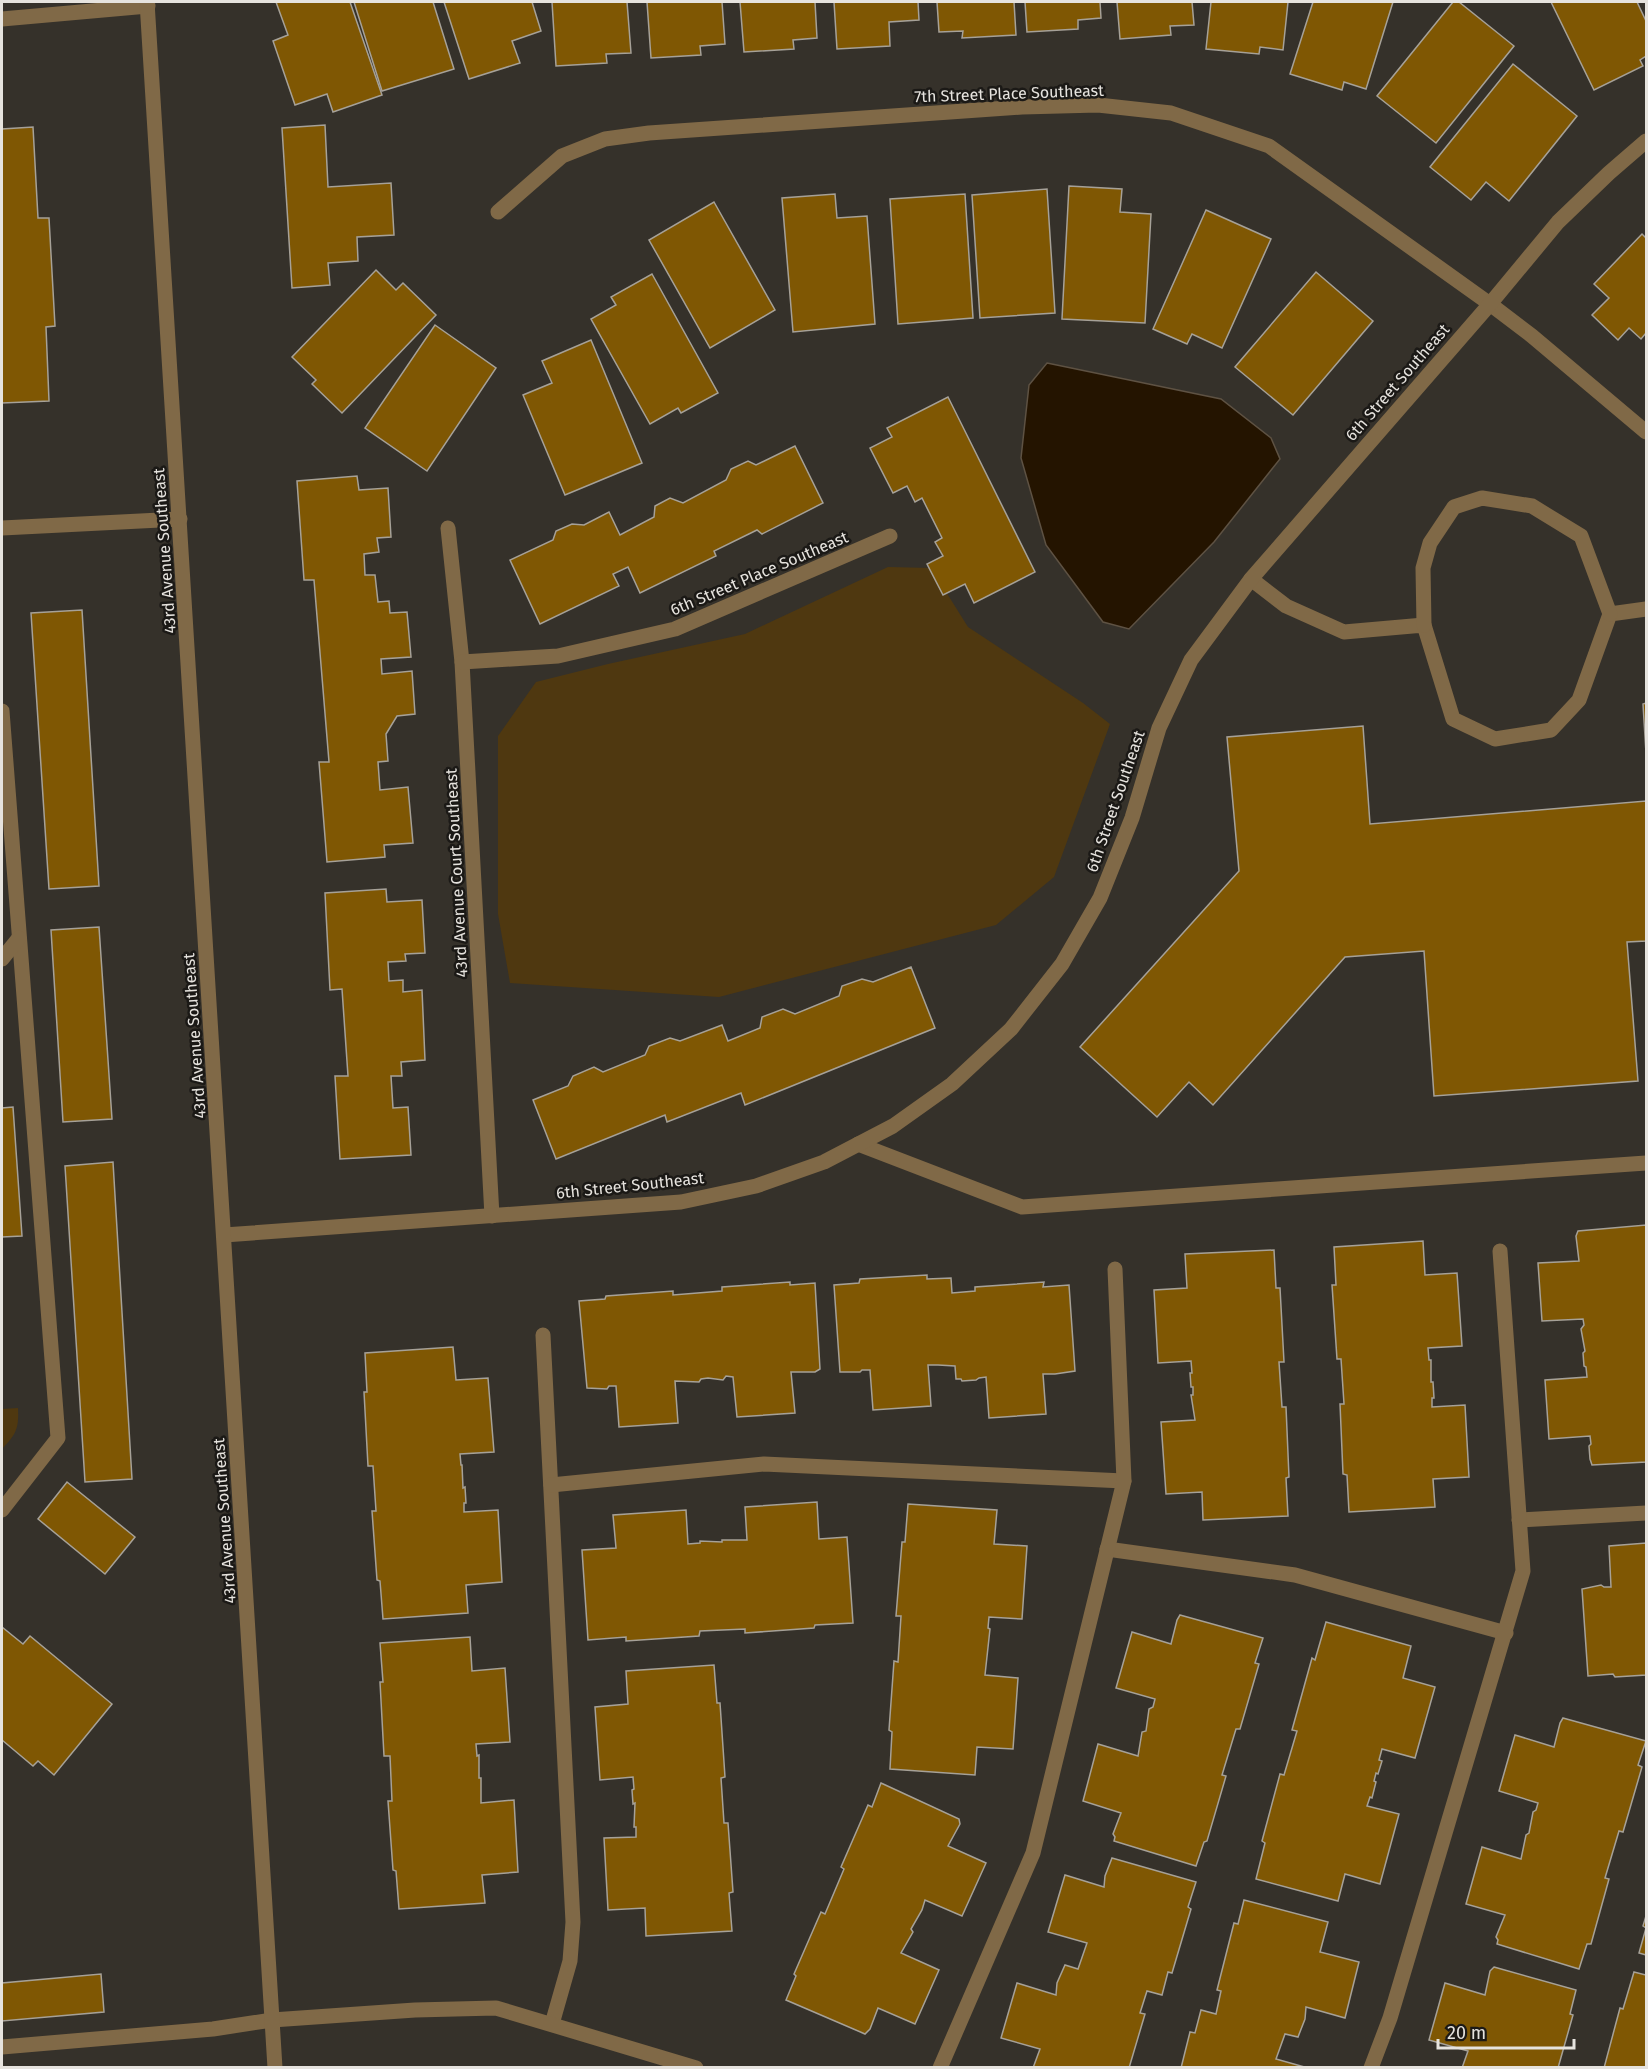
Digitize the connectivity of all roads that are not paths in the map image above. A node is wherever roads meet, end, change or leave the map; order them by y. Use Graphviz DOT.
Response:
graph roads {
  1 [pos="147,4"];
  2 [pos="2,19"];
  3 [pos="1647,141"];
  4 [pos="498,212"];
  5 [pos="1490,304"];
  6 [pos="1647,432"];
  7 [pos="180,519"];
  8 [pos="2,528"];
  9 [pos="448,528"];
  10 [pos="890,536"];
  11 [pos="1251,579"];
  12 [pos="1647,609"];
  13 [pos="1610,614"];
  14 [pos="1424,625"];
  15 [pos="462,662"];
  16 [pos="2,711"];
  17 [pos="19,938"];
  18 [pos="2,959"];
  19 [pos="858,1144"];
  20 [pos="1647,1163"];
  21 [pos="492,1216"];
  22 [pos="224,1235"];
  23 [pos="1500,1251"];
  24 [pos="1115,1269"];
  25 [pos="543,1335"];
  26 [pos="1124,1481"];
  27 [pos="551,1485"];
  28 [pos="2,1510"];
  29 [pos="1647,1513"];
  30 [pos="1519,1520"];
  31 [pos="1107,1549"];
  32 [pos="1506,1633"];
  33 [pos="272,2020"];
  34 [pos="552,2024"];
  35 [pos="2,2047"];
  36 [pos="275,2067"];
  37 [pos="696,2067"];
  38 [pos="940,2067"];
  39 [pos="1371,2067"];
  1 -- 2 [label="street"];
  1 -- 7 [label="street, 43rd Avenue Southeast"];
  3 -- 5 [label="street, 6th Street Southeast"];
  4 -- 5 [label="street, 7th Street Place Southeast"];
  5 -- 6 [label="street"];
  5 -- 11 [label="street, 6th Street Southeast"];
  7 -- 8 [label="street"];
  7 -- 22 [label="street, 43rd Avenue Southeast"];
  9 -- 15 [label="street, 43rd Avenue Court Southeast"];
  10 -- 15 [label="street, 6th Street Place Southeast"];
  11 -- 14 [label="street"];
  11 -- 19 [label="street, 6th Street Southeast"];
  12 -- 13 [label="street"];
  13 -- 14 [label="street"];
  13 -- 14 [label="street"];
  15 -- 21 [label="street, 43rd Avenue Court Southeast"];
  16 -- 17 [label="street"];
  17 -- 18 [label="street"];
  17 -- 28 [label="street"];
  19 -- 20 [label="street"];
  19 -- 21 [label="street, 6th Street Southeast"];
  21 -- 22 [label="street, 6th Street Southeast"];
  22 -- 33 [label="street, 43rd Avenue Southeast"];
  23 -- 30 [label="street"];
  24 -- 26 [label="street"];
  25 -- 27 [label="street"];
  26 -- 27 [label="street"];
  26 -- 31 [label="street"];
  27 -- 34 [label="street"];
  29 -- 30 [label="street"];
  30 -- 32 [label="street"];
  31 -- 32 [label="street"];
  31 -- 38 [label="street"];
  32 -- 39 [label="street"];
  33 -- 34 [label="street"];
  33 -- 35 [label="street"];
  33 -- 36 [label="street, 43rd Avenue Southeast"];
  34 -- 37 [label="street"];
}
